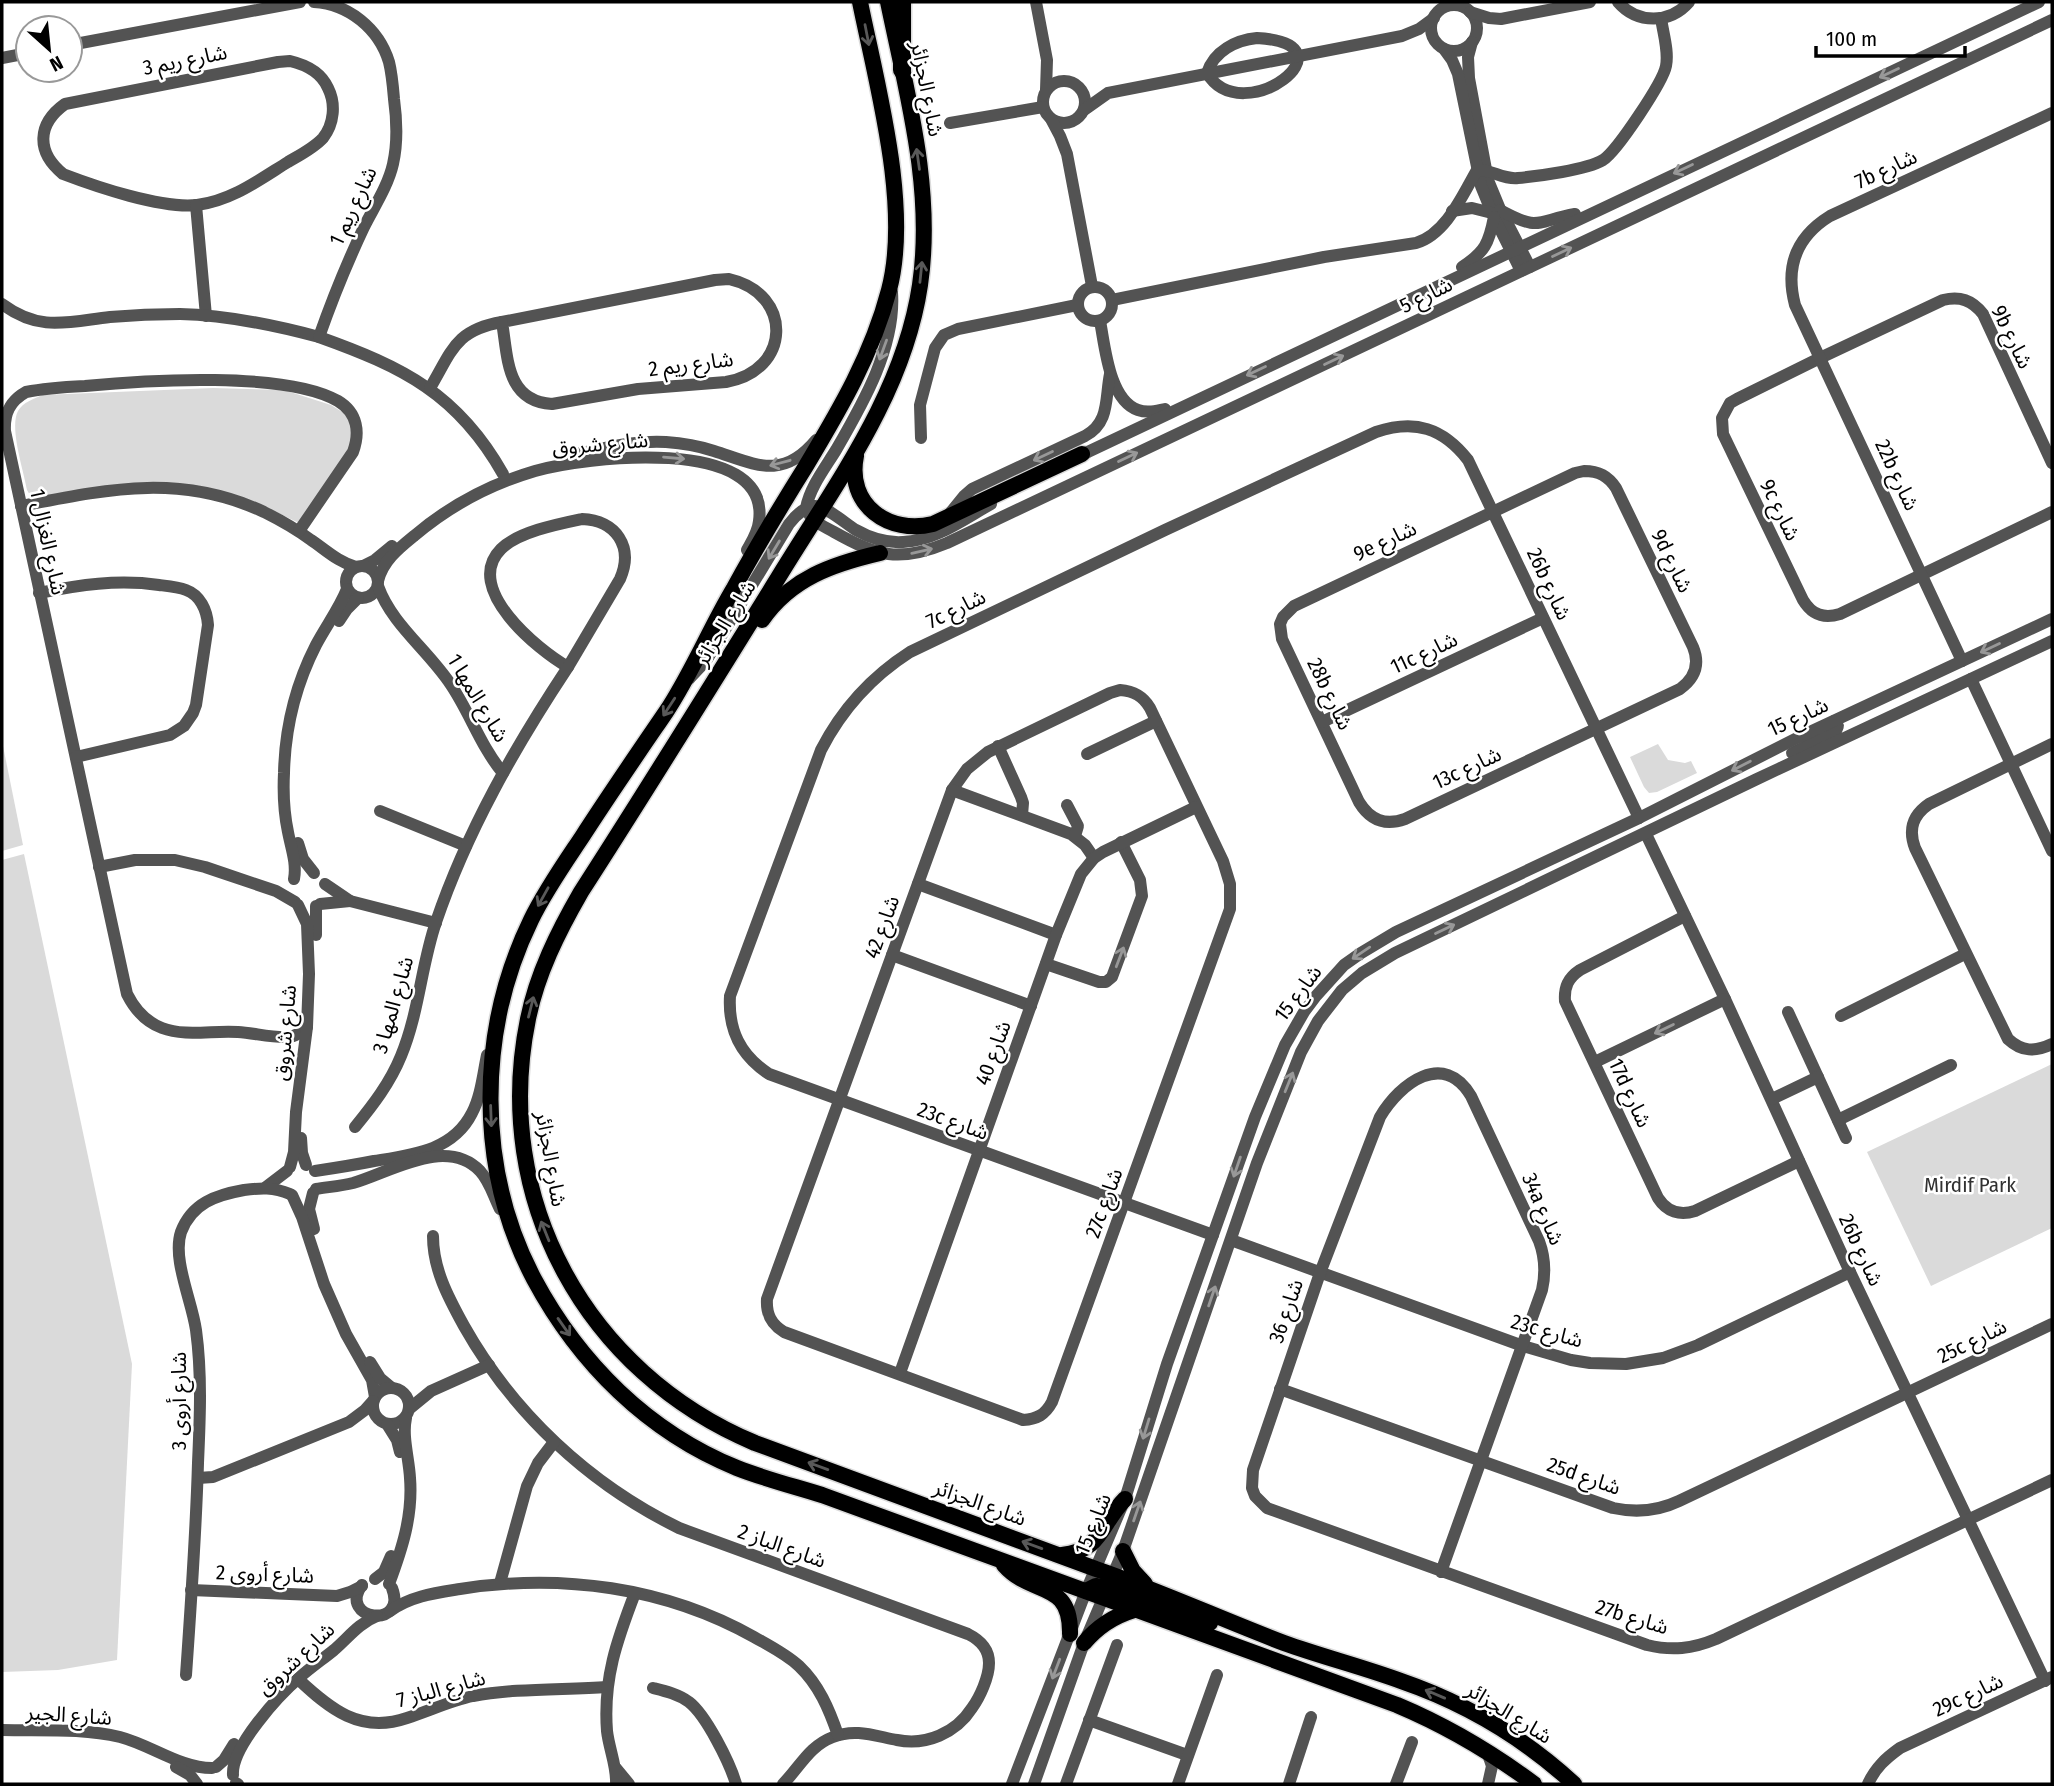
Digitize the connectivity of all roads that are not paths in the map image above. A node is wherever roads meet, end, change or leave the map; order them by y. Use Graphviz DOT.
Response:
graph roads {
  1 [pos="300,2"];
  2 [pos="314,2"];
  3 [pos="860,2"];
  4 [pos="888,2"];
  5 [pos="902,2"];
  6 [pos="1036,2"];
  7 [pos="1590,2"];
  8 [pos="1618,2"];
  9 [pos="1689,2"];
  10 [pos="2039,2"];
  11 [pos="1465,7"];
  12 [pos="1438,11"];
  13 [pos="1661,18"];
  14 [pos="1502,19"];
  15 [pos="2052,20"];
  16 [pos="1402,36"];
  17 [pos="1474,39"];
  18 [pos="84,42"];
  19 [pos="1441,47"];
  20 [pos="1045,50"];
  21 [pos="1298,56"];
  22 [pos="902,71"];
  23 [pos="1207,73"];
  24 [pos="1074,83"];
  25 [pos="1046,90"];
  26 [pos="1108,93"];
  27 [pos="1043,107"];
  28 [pos="1084,110"];
  29 [pos="2052,113"];
  30 [pos="1051,119"];
  31 [pos="1072,122"];
  32 [pos="950,123"];
  33 [pos="1067,154"];
  34 [pos="1481,170"];
  35 [pos="1519,178"];
  36 [pos="196,205"];
  37 [pos="1452,211"];
  38 [pos="1496,211"];
  39 [pos="1586,215"];
  40 [pos="1515,249"];
  41 [pos="1526,269"];
  42 [pos="891,283"];
  43 [pos="1092,286"];
  44 [pos="1434,286"];
  45 [pos="1112,300"];
  46 [pos="2,304"];
  47 [pos="1077,305"];
  48 [pos="1796,305"];
  49 [pos="206,316"];
  50 [pos="1100,321"];
  51 [pos="502,322"];
  52 [pos="319,337"];
  53 [pos="1820,358"];
  54 [pos="1110,374"];
  55 [pos="430,388"];
  56 [pos="1186,404"];
  57 [pos="832,422"];
  58 [pos="1376,432"];
  59 [pos="921,438"];
  60 [pos="615,445"];
  61 [pos="857,450"];
  62 [pos="1082,454"];
  63 [pos="617,459"];
  64 [pos="2052,463"];
  65 [pos="503,474"];
  66 [pos="21,506"];
  67 [pos="813,512"];
  68 [pos="1493,512"];
  69 [pos="2052,512"];
  70 [pos="947,517"];
  71 [pos="299,531"];
  72 [pos="880,553"];
  73 [pos="336,559"];
  74 [pos="360,567"];
  75 [pos="1923,575"];
  76 [pos="347,583"];
  77 [pos="378,583"];
  78 [pos="733,588"];
  79 [pos="39,593"];
  80 [pos="360,598"];
  81 [pos="1294,606"];
  82 [pos="391,614"];
  83 [pos="1544,618"];
  84 [pos="2052,619"];
  85 [pos="2052,641"];
  86 [pos="1962,661"];
  87 [pos="568,667"];
  88 [pos="721,670"];
  89 [pos="1971,679"];
  90 [pos="683,683"];
  91 [pos="1150,708"];
  92 [pos="1156,721"];
  93 [pos="1833,721"];
  94 [pos="1322,722"];
  95 [pos="1595,729"];
  96 [pos="2052,744"];
  97 [pos="998,746"];
  98 [pos="1087,754"];
  99 [pos="76,757"];
  100 [pos="2011,763"];
  101 [pos="1775,770"];
  102 [pos="503,773"];
  103 [pos="952,790"];
  104 [pos="1359,802"];
  105 [pos="1068,805"];
  106 [pos="1196,807"];
  107 [pos="380,811"];
  108 [pos="1022,816"];
  109 [pos="1639,818"];
  110 [pos="1646,834"];
  111 [pos="1075,836"];
  112 [pos="1121,842"];
  113 [pos="466,846"];
  114 [pos="2052,851"];
  115 [pos="1094,858"];
  116 [pos="99,867"];
  117 [pos="314,873"];
  118 [pos="1517,874"];
  119 [pos="293,882"];
  120 [pos="325,884"];
  121 [pos="918,884"];
  122 [pos="271,890"];
  123 [pos="350,901"];
  124 [pos="297,903"];
  125 [pos="318,905"];
  126 [pos="1478,914"];
  127 [pos="1685,916"];
  128 [pos="436,923"];
  129 [pos="1056,936"];
  130 [pos="1965,954"];
  131 [pos="892,955"];
  132 [pos="1046,964"];
  133 [pos="730,996"];
  134 [pos="1725,999"];
  135 [pos="1031,1006"];
  136 [pos="1788,1012"];
  137 [pos="1841,1016"];
  138 [pos="307,1027"];
  139 [pos="495,1035"];
  140 [pos="288,1037"];
  141 [pos="2052,1044"];
  142 [pos="304,1054"];
  143 [pos="1595,1062"];
  144 [pos="1951,1065"];
  145 [pos="1818,1077"];
  146 [pos="1772,1099"];
  147 [pos="839,1100"];
  148 [pos="1380,1117"];
  149 [pos="1255,1118"];
  150 [pos="1838,1120"];
  151 [pos="355,1127"];
  152 [pos="1846,1138"];
  153 [pos="978,1150"];
  154 [pos="1800,1161"];
  155 [pos="1257,1163"];
  156 [pos="350,1165"];
  157 [pos="311,1168"];
  158 [pos="288,1169"];
  159 [pos="353,1183"];
  160 [pos="266,1187"];
  161 [pos="314,1191"];
  162 [pos="291,1194"];
  163 [pos="1124,1202"];
  164 [pos="510,1227"];
  165 [pos="1213,1235"];
  166 [pos="433,1236"];
  167 [pos="1231,1240"];
  168 [pos="1850,1272"];
  169 [pos="1320,1273"];
  170 [pos="767,1299"];
  171 [pos="2052,1324"];
  172 [pos="1523,1346"];
  173 [pos="489,1365"];
  174 [pos="900,1373"];
  175 [pos="397,1389"];
  176 [pos="1280,1389"];
  177 [pos="431,1391"];
  178 [pos="1908,1393"];
  179 [pos="374,1399"];
  180 [pos="407,1413"];
  181 [pos="349,1422"];
  182 [pos="383,1422"];
  183 [pos="554,1442"];
  184 [pos="1481,1461"];
  185 [pos="198,1478"];
  186 [pos="2052,1480"];
  187 [pos="1125,1499"];
  188 [pos="1275,1512"];
  189 [pos="1968,1520"];
  190 [pos="1123,1551"];
  191 [pos="1060,1555"];
  192 [pos="1000,1561"];
  193 [pos="1096,1569"];
  194 [pos="1441,1572"];
  195 [pos="375,1579"];
  196 [pos="500,1583"];
  197 [pos="362,1586"];
  198 [pos="391,1586"];
  199 [pos="1108,1586"];
  200 [pos="1146,1586"];
  201 [pos="191,1590"];
  202 [pos="1086,1591"];
  203 [pos="635,1593"];
  204 [pos="337,1596"];
  205 [pos="414,1597"];
  206 [pos="362,1610"];
  207 [pos="1134,1610"];
  208 [pos="390,1611"];
  209 [pos="377,1616"];
  210 [pos="1070,1634"];
  211 [pos="1084,1643"];
  212 [pos="1286,1644"];
  213 [pos="1117,1645"];
  214 [pos="186,1675"];
  215 [pos="1217,1675"];
  216 [pos="298,1679"];
  217 [pos="2048,1679"];
  218 [pos="607,1687"];
  219 [pos="653,1688"];
  220 [pos="1311,1717"];
  221 [pos="1089,1720"];
  222 [pos="2,1730"];
  223 [pos="838,1735"];
  224 [pos="2,1738"];
  225 [pos="1412,1742"];
  226 [pos="1486,1750"];
  227 [pos="1187,1755"];
  228 [pos="214,1767"];
  229 [pos="615,1767"];
  230 [pos="793,1779"];
  231 [pos="236,1782"];
  232 [pos="198,1784"];
  233 [pos="616,1784"];
  234 [pos="629,1784"];
  235 [pos="736,1784"];
  236 [pos="783,1784"];
  237 [pos="1012,1784"];
  238 [pos="1034,1784"];
  239 [pos="1066,1784"];
  240 [pos="1178,1784"];
  241 [pos="1289,1784"];
  242 [pos="1396,1784"];
  243 [pos="1488,1784"];
  244 [pos="1534,1784"];
  245 [pos="1574,1784"];
  246 [pos="1868,1784"];
  1 -- 18 [label="street"];
  2 -- 52 [label="street, شارع ريم 1"];
  3 -- 42 [label="main road, شارع الجزائر, one-way"];
  4 -- 22 [label="main road, شارع الجزائر"];
  5 -- 22 [label="highway"];
  6 -- 20 [label="street"];
  7 -- 14 [label="street"];
  8 -- 13 [label="street"];
  9 -- 13 [label="street"];
  10 -- 39 [label="street, شارع 5, one-way"];
  11 -- 12 [label="street"];
  11 -- 14 [label="street"];
  11 -- 17 [label="street"];
  12 -- 16 [label="street"];
  12 -- 19 [label="street"];
  13 -- 35 [label="street"];
  14 -- 17 [label="street"];
  41 -- 15 [label="street, شارع 5, one-way"];
  16 -- 19 [label="street"];
  16 -- 21 [label="street"];
  17 -- 19 [label="street"];
  17 -- 34 [label="street"];
  19 -- 34 [label="street"];
  20 -- 24 [label="street"];
  20 -- 25 [label="street"];
  21 -- 23 [label="street"];
  21 -- 23 [label="street"];
  21 -- 23 [label="street"];
  61 -- 22 [label="main road, شارع الجزائر, one-way"];
  23 -- 26 [label="street"];
  24 -- 25 [label="street"];
  24 -- 26 [label="street"];
  24 -- 28 [label="street"];
  25 -- 27 [label="street"];
  26 -- 28 [label="street"];
  27 -- 30 [label="street"];
  27 -- 32 [label="street"];
  28 -- 31 [label="street"];
  29 -- 48 [label="street, 7b شارع"];
  30 -- 31 [label="street"];
  30 -- 33 [label="street"];
  31 -- 33 [label="street"];
  33 -- 43 [label="street"];
  34 -- 35 [label="street"];
  34 -- 37 [label="street"];
  34 -- 38 [label="street"];
  35 -- 38 [label="street"];
  36 -- 36 [label="street, شارع ريم 3"];
  36 -- 49 [label="street"];
  37 -- 38 [label="street"];
  37 -- 45 [label="street"];
  38 -- 39 [label="street"];
  38 -- 40 [label="street"];
  38 -- 44 [label="street"];
  39 -- 40 [label="street, شارع 5"];
  40 -- 41 [label="street"];
  40 -- 44 [label="street, شارع 5"];
  72 -- 41 [label="street, شارع 5, one-way"];
  42 -- 57 [label="main road, شارع الجزائر"];
  42 -- 67 [label="street, one-way"];
  43 -- 45 [label="street"];
  43 -- 47 [label="street"];
  44 -- 56 [label="street, شارع 5, one-way"];
  45 -- 50 [label="street"];
  46 -- 49 [label="street"];
  47 -- 50 [label="street"];
  47 -- 59 [label="street"];
  48 -- 53 [label="street, 22b شارع"];
  49 -- 52 [label="street"];
  50 -- 54 [label="street"];
  51 -- 51 [label="street, شارع ريم 2"];
  51 -- 55 [label="street, شارع ريم 2"];
  52 -- 55 [label="street"];
  53 -- 64 [label="street, 9b شارع"];
  53 -- 75 [label="street, 22b شارع"];
  53 -- 75 [label="street, 9c شارع"];
  54 -- 56 [label="street"];
  54 -- 70 [label="street, one-way"];
  55 -- 65 [label="street"];
  56 -- 62 [label="street, شارع 5"];
  57 -- 60 [label="street, شارع شروق, one-way"];
  57 -- 78 [label="main road, شارع الجزائر"];
  58 -- 68 [label="street, 26b شارع"];
  58 -- 133 [label="street, 7c شارع"];
  60 -- 63 [label="street"];
  60 -- 65 [label="street, شارع شروق"];
  61 -- 67 [label="main road, شارع الجزائر"];
  61 -- 70 [label="main road"];
  62 -- 67 [label="street, شارع 5"];
  62 -- 70 [label="main road"];
  63 -- 77 [label="street, شارع شروق"];
  63 -- 78 [label="street, شارع شروق, one-way"];
  65 -- 74 [label="street, شارع شروق"];
  66 -- 71 [label="street"];
  66 -- 71 [label="street, شارع الغزال 1"];
  66 -- 79 [label="street, شارع الغزال 1"];
  67 -- 72 [label="street, شارع 5"];
  67 -- 88 [label="main road, شارع الجزائر"];
  67 -- 90 [label="street, one-way"];
  68 -- 81 [label="street, 9e شارع"];
  68 -- 83 [label="street, 26b شارع"];
  68 -- 95 [label="street, 9d شارع"];
  69 -- 75 [label="street"];
  71 -- 73 [label="street"];
  72 -- 88 [label="main road"];
  73 -- 74 [label="street"];
  73 -- 76 [label="street"];
  74 -- 76 [label="street"];
  74 -- 77 [label="street"];
  75 -- 86 [label="street, 22b شارع"];
  76 -- 80 [label="street"];
  76 -- 119 [label="street"];
  77 -- 80 [label="street"];
  77 -- 82 [label="street, شارع المها 1"];
  78 -- 90 [label="main road, شارع الجزائر"];
  79 -- 99 [label="street, شارع الغزال 1"];
  79 -- 99 [label="street"];
  80 -- 82 [label="street, شارع المها 1"];
  80 -- 117 [label="street"];
  81 -- 94 [label="street, 28b شارع"];
  82 -- 102 [label="street, شارع المها 1"];
  83 -- 94 [label="street, 11c شارع"];
  83 -- 95 [label="street, 26b شارع"];
  84 -- 86 [label="street, شارع 15, one-way"];
  85 -- 89 [label="street, شارع 15"];
  86 -- 93 [label="street, شارع 15"];
  87 -- 87 [label="street, شارع المها 3"];
  87 -- 102 [label="street, شارع المها 3"];
  191 -- 88 [label="main road, شارع الجزائر, one-way"];
  89 -- 100 [label="street"];
  89 -- 101 [label="street, شارع 15"];
  90 -- 139 [label="main road, شارع الجزائر, one-way"];
  91 -- 92 [label="street, 27c شارع"];
  91 -- 97 [label="street, شارع 42"];
  92 -- 98 [label="street"];
  92 -- 106 [label="street, 27c شارع"];
  93 -- 101 [label="street"];
  93 -- 109 [label="street, شارع 15, one-way"];
  94 -- 104 [label="street, 28b شارع"];
  95 -- 104 [label="street, 13c شارع"];
  95 -- 109 [label="street, 26b شارع"];
  96 -- 100 [label="street"];
  97 -- 103 [label="street, شارع 42"];
  97 -- 108 [label="street"];
  99 -- 116 [label="street, شارع الغزال 1"];
  100 -- 114 [label="street"];
  100 -- 130 [label="street"];
  101 -- 110 [label="street, شارع 15"];
  102 -- 113 [label="street, شارع المها 3"];
  103 -- 108 [label="street"];
  103 -- 121 [label="street, شارع 42"];
  105 -- 111 [label="street"];
  106 -- 112 [label="street, شارع 40"];
  106 -- 163 [label="street, 27c شارع"];
  107 -- 113 [label="street"];
  108 -- 111 [label="street"];
  109 -- 118 [label="street, شارع 15"];
  110 -- 126 [label="street, شارع 15"];
  110 -- 127 [label="street, 26b شارع"];
  111 -- 115 [label="street"];
  112 -- 115 [label="street, شارع 40"];
  132 -- 112 [label="street, one-way"];
  113 -- 128 [label="street, شارع المها 3"];
  115 -- 129 [label="street, شارع 40"];
  116 -- 122 [label="street"];
  116 -- 140 [label="street, شارع الغزال 1"];
  117 -- 119 [label="street"];
  117 -- 120 [label="street"];
  118 -- 126 [label="street"];
  118 -- 149 [label="street, شارع 15, one-way"];
  119 -- 122 [label="street"];
  119 -- 124 [label="street"];
  120 -- 123 [label="street"];
  120 -- 125 [label="street"];
  121 -- 129 [label="street"];
  121 -- 131 [label="street, شارع 42"];
  122 -- 124 [label="street"];
  123 -- 125 [label="street"];
  123 -- 128 [label="street"];
  124 -- 125 [label="street"];
  124 -- 138 [label="street, شارع شروق"];
  125 -- 157 [label="street, شارع شروق"];
  155 -- 126 [label="street, شارع 15, one-way"];
  127 -- 134 [label="street, 26b شارع"];
  127 -- 143 [label="street, 17d شارع"];
  128 -- 151 [label="street, شارع المها 3"];
  129 -- 132 [label="street, شارع 40"];
  130 -- 137 [label="street"];
  130 -- 141 [label="street"];
  131 -- 135 [label="street"];
  131 -- 147 [label="street, شارع 42"];
  132 -- 135 [label="street, شارع 40"];
  133 -- 147 [label="street, 23c شارع"];
  134 -- 143 [label="street, one-way"];
  134 -- 146 [label="street, 26b شارع"];
  135 -- 153 [label="street, شارع 40"];
  136 -- 145 [label="street"];
  138 -- 140 [label="street"];
  138 -- 142 [label="street, شارع شروق"];
  139 -- 156 [label="street"];
  139 -- 164 [label="main road, شارع الجزائر, one-way"];
  140 -- 142 [label="street"];
  142 -- 158 [label="street, شارع شروق"];
  143 -- 154 [label="street, 17d شارع"];
  144 -- 150 [label="street"];
  145 -- 146 [label="street"];
  145 -- 150 [label="street"];
  146 -- 154 [label="street, 26b شارع"];
  147 -- 153 [label="street, 23c شارع"];
  147 -- 170 [label="street, شارع 42"];
  148 -- 169 [label="street, شارع 36"];
  148 -- 172 [label="street, 34a شارع"];
  149 -- 155 [label="street"];
  149 -- 165 [label="street, شارع 15, one-way"];
  150 -- 152 [label="street"];
  153 -- 163 [label="street, 23c شارع"];
  153 -- 174 [label="street, شارع 40"];
  154 -- 168 [label="street, 26b شارع"];
  155 -- 167 [label="street, شارع 15"];
  156 -- 157 [label="street"];
  156 -- 159 [label="street"];
  157 -- 158 [label="street"];
  157 -- 161 [label="street"];
  158 -- 160 [label="street, شارع أروى 3"];
  158 -- 162 [label="street"];
  159 -- 161 [label="street"];
  159 -- 164 [label="street"];
  160 -- 162 [label="street, شارع أروى 3"];
  160 -- 185 [label="street, شارع أروى 3"];
  161 -- 162 [label="street"];
  161 -- 175 [label="street"];
  162 -- 179 [label="street"];
  163 -- 165 [label="street, 23c شارع"];
  163 -- 174 [label="street, 27c شارع"];
  164 -- 192 [label="main road, شارع الجزائر, one-way"];
  165 -- 187 [label="street, شارع 15, one-way"];
  166 -- 173 [label="street, شارع الباز 2"];
  167 -- 169 [label="street, 23c شارع"];
  190 -- 167 [label="street, شارع 15, one-way"];
  168 -- 172 [label="street, 23c شارع"];
  168 -- 178 [label="street, 26b شارع"];
  169 -- 172 [label="street, 23c شارع"];
  169 -- 176 [label="street, شارع 36"];
  170 -- 174 [label="street, 27c شارع"];
  171 -- 178 [label="street, 25c شارع"];
  172 -- 184 [label="street, 34a شارع"];
  173 -- 177 [label="street"];
  173 -- 183 [label="street, شارع الباز 2"];
  175 -- 177 [label="street"];
  175 -- 179 [label="street"];
  175 -- 180 [label="street"];
  176 -- 184 [label="street, 25d شارع"];
  176 -- 188 [label="street, شارع 36"];
  177 -- 180 [label="street"];
  178 -- 184 [label="street, 25d شارع"];
  178 -- 189 [label="street, 26b شارع"];
  179 -- 181 [label="street"];
  179 -- 182 [label="street"];
  180 -- 182 [label="street"];
  180 -- 198 [label="street"];
  181 -- 182 [label="street"];
  181 -- 185 [label="street"];
  182 -- 195 [label="street"];
  183 -- 196 [label="street"];
  183 -- 223 [label="street, شارع الباز 2"];
  184 -- 194 [label="street, 34a شارع"];
  185 -- 201 [label="street, شارع أروى 3"];
  186 -- 189 [label="street"];
  187 -- 191 [label="main road"];
  187 -- 193 [label="street, شارع 15"];
  188 -- 194 [label="street, 27b شارع"];
  189 -- 194 [label="street, 27b شارع"];
  189 -- 217 [label="street, 26b شارع"];
  190 -- 199 [label="street, شارع 15"];
  190 -- 200 [label="main road"];
  191 -- 193 [label="main road, شارع الجزائر"];
  192 -- 202 [label="main road, شارع الجزائر"];
  192 -- 210 [label="main road"];
  193 -- 199 [label="main road, شارع الجزائر"];
  193 -- 202 [label="street, شارع 15"];
  195 -- 197 [label="street"];
  195 -- 198 [label="street"];
  196 -- 203 [label="street"];
  196 -- 205 [label="street"];
  197 -- 204 [label="street, شارع أروى 2"];
  197 -- 206 [label="street"];
  198 -- 205 [label="street"];
  198 -- 208 [label="street"];
  199 -- 200 [label="main road, شارع الجزائر"];
  199 -- 202 [label="main road, شارع الجزائر"];
  199 -- 207 [label="main road, شارع الجزائر"];
  199 -- 211 [label="street, شارع 15"];
  199 -- 212 [label="main road"];
  200 -- 212 [label="main road, شارع الجزائر"];
  201 -- 204 [label="street, شارع أروى 2"];
  201 -- 214 [label="street, شارع أروى 3"];
  202 -- 210 [label="street, شارع 15"];
  203 -- 218 [label="street"];
  203 -- 223 [label="street"];
  204 -- 206 [label="street, شارع أروى 2"];
  205 -- 208 [label="street"];
  206 -- 209 [label="street"];
  206 -- 228 [label="street, شارع شروق"];
  207 -- 211 [label="main road"];
  207 -- 226 [label="main road, شارع الجزائر"];
  208 -- 209 [label="street"];
  209 -- 216 [label="street, شارع شروق"];
  210 -- 237 [label="street, شارع 15, one-way"];
  211 -- 238 [label="street, شارع 15"];
  245 -- 212 [label="main road, شارع الجزائر, one-way"];
  213 -- 221 [label="street"];
  215 -- 227 [label="street"];
  216 -- 218 [label="street, شارع الباز 7"];
  216 -- 231 [label="street, شارع شروق"];
  217 -- 246 [label="street, 29c شارع"];
  218 -- 229 [label="street"];
  219 -- 235 [label="street"];
  220 -- 241 [label="street"];
  221 -- 227 [label="street"];
  221 -- 239 [label="street"];
  222 -- 228 [label="street, شارع الجير"];
  223 -- 230 [label="street, شارع الباز 2"];
  224 -- 232 [label="street, شارع الجير"];
  225 -- 242 [label="street"];
  226 -- 243 [label="street"];
  226 -- 244 [label="main road, شارع الجزائر"];
  227 -- 240 [label="street"];
  228 -- 231 [label="street, شارع الجير"];
  228 -- 232 [label="street, شارع شروق"];
  229 -- 233 [label="street"];
  229 -- 234 [label="street"];
  230 -- 236 [label="street, شارع الباز 2"];
}
